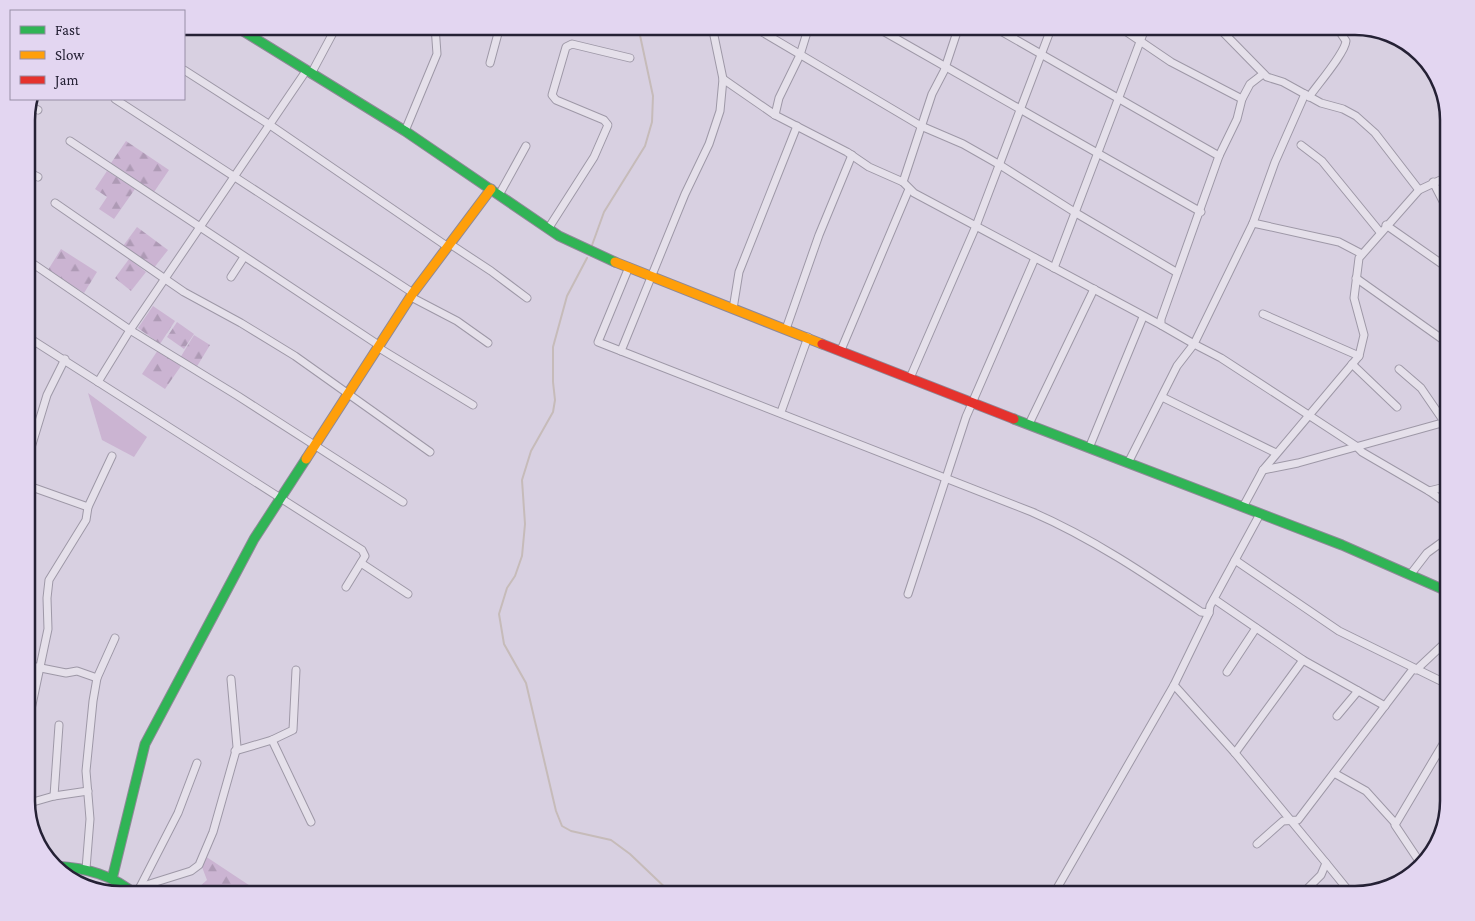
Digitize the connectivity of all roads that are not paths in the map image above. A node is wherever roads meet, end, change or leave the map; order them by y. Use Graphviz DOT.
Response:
graph roads {
  1 [pos="250,35"];
  2 [pos="332,35"];
  3 [pos="436,35"];
  4 [pos="498,35"];
  5 [pos="714,35"];
  6 [pos="767,35"];
  7 [pos="806,35"];
  8 [pos="890,35"];
  9 [pos="956,35"];
  10 [pos="1008,35"];
  11 [pos="1049,35"];
  12 [pos="1131,35"];
  13 [pos="1142,35"];
  14 [pos="1226,35"];
  15 [pos="1342,35"];
  16 [pos="1140,41"];
  17 [pos="1042,54"];
  18 [pos="800,55"];
  19 [pos="630,58"];
  20 [pos="490,63"];
  21 [pos="944,66"];
  22 [pos="185,71"];
  23 [pos="309,73"];
  24 [pos="1263,74"];
  25 [pos="723,79"];
  26 [pos="1307,96"];
  27 [pos="1119,98"];
  28 [pos="1242,99"];
  29 [pos="117,100"];
  30 [pos="1021,108"];
  31 [pos="774,115"];
  32 [pos="270,125"];
  33 [pos="797,126"];
  34 [pos="921,126"];
  35 [pos="405,131"];
  36 [pos="70,141"];
  37 [pos="1301,145"];
  38 [pos="526,146"];
  39 [pos="1098,154"];
  40 [pos="852,155"];
  41 [pos="1219,156"];
  42 [pos="1000,165"];
  43 [pos="35,176"];
  44 [pos="38,177"];
  45 [pos="235,177"];
  46 [pos="1440,179"];
  47 [pos="903,182"];
  48 [pos="1433,182"];
  49 [pos="909,189"];
  50 [pos="491,190"];
  51 [pos="1418,190"];
  52 [pos="500,195"];
  53 [pos="1440,196"];
  54 [pos="55,203"];
  55 [pos="1201,212"];
  56 [pos="1076,213"];
  57 [pos="1253,223"];
  58 [pos="1386,225"];
  59 [pos="976,226"];
  60 [pos="202,228"];
  61 [pos="548,229"];
  62 [pos="1380,232"];
  63 [pos="449,246"];
  64 [pos="1362,254"];
  65 [pos="244,257"];
  66 [pos="1035,258"];
  67 [pos="1440,263"];
  68 [pos="35,266"];
  69 [pos="629,267"];
  70 [pos="1054,268"];
  71 [pos="1176,272"];
  72 [pos="653,276"];
  73 [pos="231,277"];
  74 [pos="1356,278"];
  75 [pos="165,279"];
  76 [pos="1094,289"];
  77 [pos="184,292"];
  78 [pos="412,295"];
  79 [pos="526,298"];
  80 [pos="180,300"];
  81 [pos="733,309"];
  82 [pos="1263,314"];
  83 [pos="1143,317"];
  84 [pos="1161,325"];
  85 [pos="786,329"];
  86 [pos="130,330"];
  87 [pos="808,337"];
  88 [pos="1440,338"];
  89 [pos="35,342"];
  90 [pos="488,343"];
  91 [pos="1194,344"];
  92 [pos="379,347"];
  93 [pos="841,350"];
  94 [pos="621,351"];
  95 [pos="1359,356"];
  96 [pos="65,360"];
  97 [pos="1352,364"];
  98 [pos="1399,368"];
  99 [pos="910,378"];
  100 [pos="98,382"];
  101 [pos="347,396"];
  102 [pos="1162,397"];
  103 [pos="972,402"];
  104 [pos="473,405"];
  105 [pos="1397,407"];
  106 [pos="782,412"];
  107 [pos="1440,413"];
  108 [pos="1307,416"];
  109 [pos="1029,424"];
  110 [pos="1440,424"];
  111 [pos="35,434"];
  112 [pos="315,445"];
  113 [pos="1356,446"];
  114 [pos="1089,448"];
  115 [pos="430,452"];
  116 [pos="1276,453"];
  117 [pos="112,456"];
  118 [pos="1128,463"];
  119 [pos="1263,470"];
  120 [pos="945,476"];
  121 [pos="35,488"];
  122 [pos="1440,488"];
  123 [pos="1429,491"];
  124 [pos="281,498"];
  125 [pos="1440,499"];
  126 [pos="403,502"];
  127 [pos="88,507"];
  128 [pos="1243,507"];
  129 [pos="1260,514"];
  130 [pos="1440,543"];
  131 [pos="1235,560"];
  132 [pos="361,563"];
  133 [pos="1410,575"];
  134 [pos="346,587"];
  135 [pos="1440,588"];
  136 [pos="408,594"];
  137 [pos="908,594"];
  138 [pos="1214,599"];
  139 [pos="1209,614"];
  140 [pos="1256,628"];
  141 [pos="115,638"];
  142 [pos="1440,647"];
  143 [pos="1303,660"];
  144 [pos="35,666"];
  145 [pos="39,667"];
  146 [pos="296,670"];
  147 [pos="1414,670"];
  148 [pos="1227,672"];
  149 [pos="97,678"];
  150 [pos="232,679"];
  151 [pos="1440,681"];
  152 [pos="1174,685"];
  153 [pos="35,687"];
  154 [pos="1358,691"];
  155 [pos="1385,706"];
  156 [pos="1337,716"];
  157 [pos="59,726"];
  158 [pos="272,740"];
  159 [pos="1440,749"];
  160 [pos="235,751"];
  161 [pos="1235,753"];
  162 [pos="197,763"];
  163 [pos="1334,773"];
  164 [pos="88,791"];
  165 [pos="54,796"];
  166 [pos="35,801"];
  167 [pos="1291,821"];
  168 [pos="311,822"];
  169 [pos="1395,823"];
  170 [pos="1257,844"];
  171 [pos="1417,859"];
  172 [pos="1326,863"];
  173 [pos="67,867"];
  174 [pos="86,869"];
  175 [pos="112,879"];
  176 [pos="127,886"];
  177 [pos="141,886"];
  178 [pos="152,886"];
  179 [pos="1058,886"];
  180 [pos="1310,886"];
  181 [pos="1345,886"];
  1 -- 23 [label="street"];
  2 -- 23 [label="street"];
  3 -- 35 [label="street"];
  4 -- 20 [label="street"];
  5 -- 25 [label="street"];
  6 -- 18 [label="street"];
  7 -- 18 [label="street"];
  8 -- 21 [label="street"];
  9 -- 21 [label="street"];
  10 -- 17 [label="street"];
  11 -- 17 [label="street"];
  12 -- 16 [label="street"];
  13 -- 16 [label="street"];
  14 -- 24 [label="street"];
  15 -- 26 [label="street"];
  16 -- 27 [label="street"];
  16 -- 28 [label="street"];
  17 -- 27 [label="street"];
  17 -- 30 [label="street"];
  18 -- 31 [label="street"];
  18 -- 34 [label="street"];
  19 -- 61 [label="street"];
  21 -- 30 [label="street"];
  21 -- 34 [label="street"];
  22 -- 32 [label="street"];
  23 -- 32 [label="street"];
  23 -- 35 [label="street"];
  24 -- 26 [label="street"];
  24 -- 28 [label="street"];
  25 -- 31 [label="street"];
  25 -- 72 [label="street"];
  26 -- 51 [label="street"];
  26 -- 57 [label="street"];
  27 -- 39 [label="street"];
  27 -- 41 [label="street"];
  28 -- 41 [label="street"];
  29 -- 45 [label="street"];
  30 -- 39 [label="street"];
  30 -- 42 [label="street"];
  31 -- 33 [label="street"];
  32 -- 45 [label="street"];
  32 -- 63 [label="street"];
  33 -- 40 [label="street"];
  33 -- 81 [label="street"];
  34 -- 42 [label="street"];
  34 -- 47 [label="street"];
  35 -- 50 [label="street"];
  36 -- 60 [label="street"];
  37 -- 62 [label="street"];
  38 -- 52 [label="street"];
  39 -- 55 [label="street"];
  39 -- 56 [label="street"];
  40 -- 47 [label="street"];
  40 -- 85 [label="street"];
  41 -- 55 [label="street"];
  42 -- 56 [label="street"];
  42 -- 59 [label="street"];
  43 -- 44 [label="street"];
  45 -- 60 [label="street"];
  45 -- 78 [label="street"];
  46 -- 48 [label="street"];
  47 -- 49 [label="street"];
  48 -- 51 [label="street"];
  48 -- 53 [label="street"];
  49 -- 59 [label="street"];
  49 -- 93 [label="street"];
  50 -- 52 [label="street"];
  50 -- 63 [label="street"];
  51 -- 58 [label="street"];
  52 -- 61 [label="street"];
  54 -- 75 [label="street"];
  55 -- 71 [label="street"];
  56 -- 70 [label="street"];
  56 -- 71 [label="street"];
  57 -- 64 [label="street"];
  57 -- 91 [label="street"];
  58 -- 62 [label="street"];
  58 -- 67 [label="street"];
  59 -- 66 [label="street"];
  59 -- 99 [label="street"];
  60 -- 65 [label="street"];
  60 -- 75 [label="street"];
  61 -- 69 [label="street"];
  62 -- 64 [label="street"];
  63 -- 78 [label="street"];
  63 -- 79 [label="street"];
  64 -- 74 [label="street"];
  65 -- 73 [label="street"];
  65 -- 92 [label="street"];
  66 -- 70 [label="street"];
  66 -- 103 [label="street"];
  68 -- 86 [label="street"];
  69 -- 72 [label="street"];
  69 -- 94 [label="street"];
  70 -- 76 [label="street"];
  71 -- 84 [label="street"];
  72 -- 81 [label="street"];
  72 -- 94 [label="street"];
  74 -- 88 [label="street"];
  74 -- 95 [label="street"];
  75 -- 77 [label="street"];
  75 -- 86 [label="street"];
  76 -- 83 [label="street"];
  76 -- 109 [label="street"];
  77 -- 80 [label="street"];
  77 -- 101 [label="street"];
  78 -- 90 [label="street"];
  78 -- 92 [label="street"];
  81 -- 85 [label="street"];
  82 -- 95 [label="street"];
  83 -- 84 [label="street"];
  83 -- 114 [label="street"];
  84 -- 91 [label="street"];
  85 -- 87 [label="street"];
  86 -- 100 [label="street"];
  86 -- 112 [label="street"];
  87 -- 93 [label="street"];
  87 -- 106 [label="street"];
  89 -- 96 [label="street"];
  91 -- 102 [label="street"];
  91 -- 108 [label="street"];
  92 -- 101 [label="street"];
  92 -- 104 [label="street"];
  93 -- 99 [label="street"];
  94 -- 106 [label="street"];
  95 -- 97 [label="street"];
  96 -- 100 [label="street"];
  96 -- 111 [label="street"];
  97 -- 105 [label="street"];
  97 -- 108 [label="street"];
  98 -- 107 [label="street"];
  99 -- 103 [label="street"];
  100 -- 124 [label="street"];
  101 -- 112 [label="street"];
  101 -- 115 [label="street"];
  102 -- 116 [label="street"];
  102 -- 118 [label="street"];
  103 -- 109 [label="street"];
  103 -- 120 [label="street"];
  106 -- 120 [label="street"];
  108 -- 113 [label="street"];
  108 -- 116 [label="street"];
  109 -- 114 [label="street"];
  110 -- 113 [label="street"];
  112 -- 124 [label="street"];
  112 -- 126 [label="street"];
  113 -- 119 [label="street"];
  113 -- 123 [label="street"];
  114 -- 118 [label="street"];
  116 -- 119 [label="street"];
  117 -- 127 [label="street"];
  118 -- 128 [label="street"];
  119 -- 128 [label="street"];
  120 -- 137 [label="street"];
  120 -- 139 [label="street"];
  121 -- 127 [label="street"];
  122 -- 123 [label="street"];
  123 -- 125 [label="street"];
  124 -- 132 [label="street"];
  124 -- 175 [label="street"];
  127 -- 145 [label="street"];
  128 -- 129 [label="street"];
  129 -- 131 [label="street"];
  129 -- 133 [label="street"];
  130 -- 133 [label="street"];
  131 -- 138 [label="street"];
  131 -- 147 [label="street"];
  132 -- 134 [label="street"];
  132 -- 136 [label="street"];
  133 -- 135 [label="street"];
  138 -- 139 [label="street"];
  138 -- 140 [label="street"];
  139 -- 152 [label="street"];
  140 -- 143 [label="street"];
  140 -- 148 [label="street"];
  141 -- 149 [label="street"];
  142 -- 147 [label="street"];
  143 -- 154 [label="street"];
  143 -- 161 [label="street"];
  144 -- 145 [label="street"];
  145 -- 149 [label="street"];
  145 -- 153 [label="street"];
  146 -- 158 [label="street"];
  147 -- 151 [label="street"];
  147 -- 155 [label="street"];
  149 -- 164 [label="street"];
  150 -- 160 [label="street"];
  152 -- 161 [label="street"];
  152 -- 179 [label="street"];
  154 -- 155 [label="street"];
  154 -- 156 [label="street"];
  155 -- 163 [label="street"];
  157 -- 165 [label="street"];
  158 -- 160 [label="street"];
  158 -- 168 [label="street"];
  159 -- 169 [label="street"];
  160 -- 178 [label="street"];
  161 -- 167 [label="street"];
  162 -- 177 [label="street"];
  163 -- 167 [label="street"];
  163 -- 169 [label="street"];
  164 -- 165 [label="street"];
  164 -- 174 [label="street"];
  165 -- 166 [label="street"];
  167 -- 170 [label="street"];
  167 -- 172 [label="street"];
  169 -- 171 [label="street"];
  172 -- 180 [label="street"];
  172 -- 181 [label="street"];
  173 -- 174 [label="street"];
  174 -- 175 [label="street"];
  175 -- 176 [label="street"];
}
